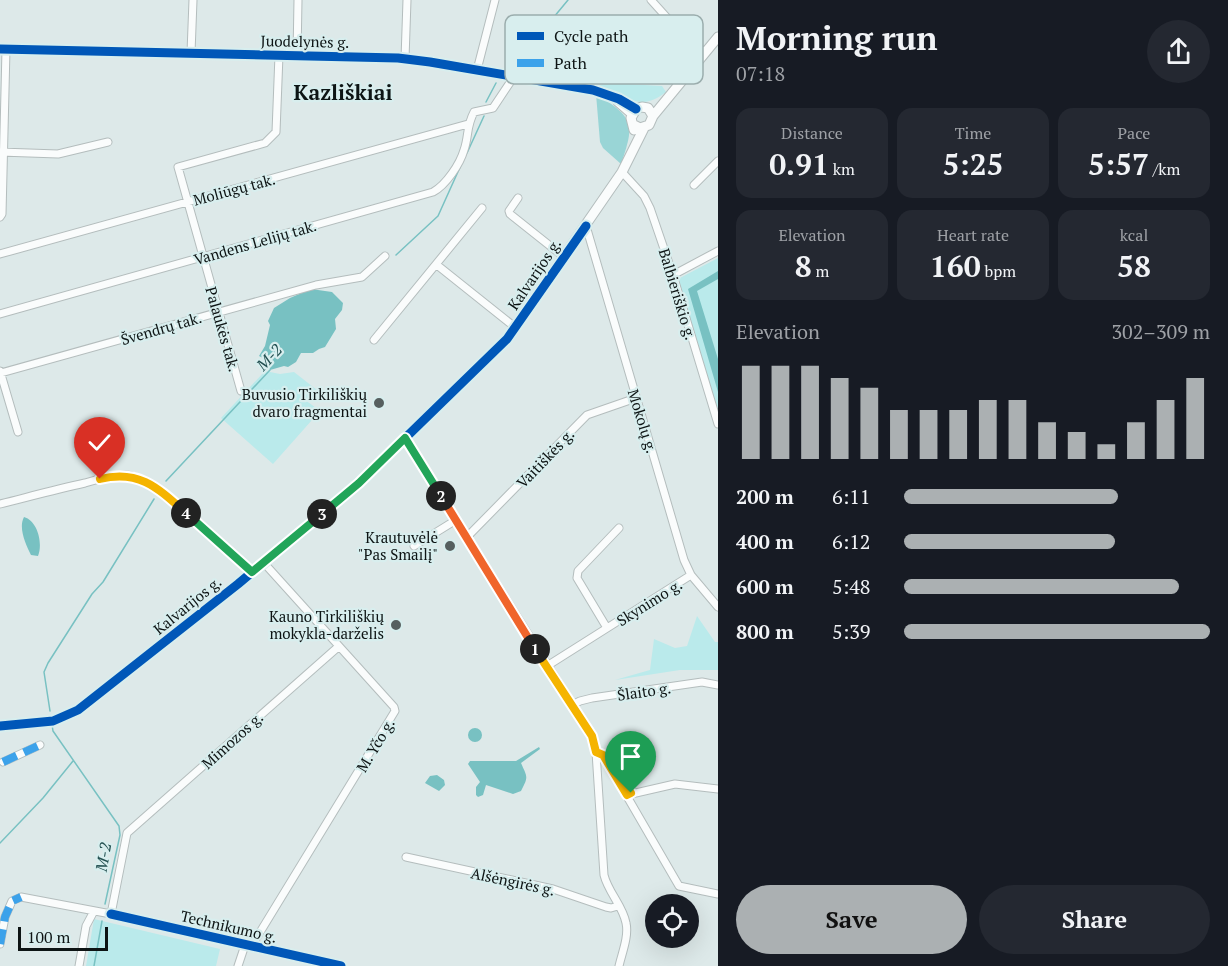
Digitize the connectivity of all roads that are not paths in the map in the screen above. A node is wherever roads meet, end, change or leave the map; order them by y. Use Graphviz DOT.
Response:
graph roads {
  1 [pos="193,0"];
  2 [pos="298,0"];
  3 [pos="407,0"];
  4 [pos="495,0"];
  5 [pos="651,0"];
  6 [pos="665,15"];
  7 [pos="718,37"];
  8 [pos="3,49"];
  9 [pos="191,53"];
  10 [pos="705,53"];
  11 [pos="279,55"];
  12 [pos="297,56"];
  13 [pos="703,56"];
  14 [pos="405,59"];
  15 [pos="477,70"];
  16 [pos="505,76"];
  17 [pos="509,84"];
  18 [pos="550,84"];
  19 [pos="681,84"];
  20 [pos="650,112"];
  21 [pos="636,119"];
  22 [pos="468,124"];
  23 [pos="108,142"];
  24 [pos="2,152"];
  25 [pos="718,161"];
  26 [pos="622,172"];
  27 [pos="694,185"];
  28 [pos="518,198"];
  29 [pos="187,202"];
  30 [pos="482,208"];
  31 [pos="0,217"];
  32 [pos="586,226"];
  33 [pos="718,251"];
  34 [pos="0,254"];
  35 [pos="385,256"];
  36 [pos="203,257"];
  37 [pos="564,257"];
  38 [pos="437,265"];
  39 [pos="674,275"];
  40 [pos="218,312"];
  41 [pos="0,314"];
  42 [pos="516,328"];
  43 [pos="374,340"];
  44 [pos="0,372"];
  45 [pos="240,391"];
  46 [pos="636,398"];
  47 [pos="718,424"];
  48 [pos="18,432"];
  49 [pos="405,438"];
  50 [pos="0,504"];
  51 [pos="456,520"];
  52 [pos="619,528"];
  53 [pos="467,537"];
  54 [pos="414,546"];
  55 [pos="264,563"];
  56 [pos="252,572"];
  57 [pos="692,575"];
  58 [pos="718,607"];
  59 [pos="607,628"];
  60 [pos="338,647"];
  61 [pos="547,666"];
  62 [pos="718,686"];
  63 [pos="572,705"];
  64 [pos="0,726"];
  65 [pos="40,745"];
  66 [pos="596,752"];
  67 [pos="3,762"];
  68 [pos="718,789"];
  69 [pos="627,795"];
  70 [pos="406,857"];
  71 [pos="718,894"];
  72 [pos="618,906"];
  73 [pos="94,911"];
  74 [pos="111,914"];
  75 [pos="3,917"];
  76 [pos="0,944"];
  77 [pos="248,946"];
  78 [pos="313,963"];
  79 [pos="79,966"];
  80 [pos="238,966"];
  81 [pos="341,966"];
  82 [pos="619,966"];
  1 -- 9 [label="street"];
  2 -- 12 [label="street"];
  3 -- 14 [label="street"];
  4 -- 15 [label="street"];
  5 -- 6 [label="street"];
  7 -- 10 [label="main road"];
  8 -- 9 [label="street, Juodelynės g."];
  8 -- 24 [label="street"];
  9 -- 11 [label="street, Juodelynės g."];
  10 -- 13 [label="main road"];
  11 -- 12 [label="street, Juodelynės g."];
  11 -- 29 [label="street, Palaukės tak."];
  12 -- 14 [label="street, Juodelynės g."];
  14 -- 15 [label="street, Juodelynės g."];
  15 -- 16 [label="street, Juodelynės g."];
  17 -- 22 [label="street, Moliūgų tak."];
  18 -- 21 [label="street, Juodelynės g."];
  19 -- 20 [label="main road"];
  20 -- 21 [label="main road"];
  20 -- 21 [label="main road, Kalvarijos g."];
  21 -- 26 [label="main road, Kalvarijos g."];
  22 -- 29 [label="street, Moliūgų tak."];
  22 -- 36 [label="street, Vandens Lelijų tak."];
  23 -- 24 [label="street"];
  24 -- 31 [label="street"];
  25 -- 27 [label="street"];
  26 -- 32 [label="main road, Kalvarijos g."];
  26 -- 39 [label="street, Balbieriškio g."];
  28 -- 37 [label="street"];
  29 -- 34 [label="street, Moliūgų tak."];
  29 -- 36 [label="street, Palaukės tak."];
  30 -- 38 [label="street"];
  32 -- 37 [label="main road, Kalvarijos g."];
  32 -- 46 [label="street, Mokolų g."];
  33 -- 39 [label="street"];
  35 -- 40 [label="street, Švendrų tak."];
  36 -- 40 [label="street, Palaukės tak."];
  36 -- 41 [label="street, Vandens Lelijų tak."];
  37 -- 42 [label="main road, Kalvarijos g."];
  38 -- 42 [label="street"];
  38 -- 43 [label="street"];
  39 -- 47 [label="street, Balbieriškio g."];
  40 -- 44 [label="street, Švendrų tak."];
  40 -- 45 [label="street, Palaukės tak."];
  42 -- 49 [label="main road, Kalvarijos g."];
  44 -- 48 [label="street"];
  46 -- 53 [label="street, Vaitiškės g."];
  46 -- 57 [label="street, Mokolų g."];
  49 -- 51 [label="street"];
  49 -- 55 [label="main road, Kalvarijos g."];
  50 -- 56 [label="street"];
  51 -- 53 [label="street"];
  51 -- 54 [label="street"];
  52 -- 59 [label="street, Skynimo g."];
  53 -- 61 [label="street"];
  55 -- 56 [label="main road, Kalvarijos g."];
  55 -- 60 [label="street, M. Yčo g."];
  56 -- 64 [label="main road, Kalvarijos g."];
  57 -- 58 [label="street, Mokolų g."];
  57 -- 59 [label="street, Skynimo g."];
  59 -- 61 [label="street, Skynimo g."];
  60 -- 74 [label="street, Mimozos g."];
  60 -- 77 [label="street, M. Yčo g."];
  61 -- 63 [label="street"];
  62 -- 63 [label="street, Šlaito g."];
  63 -- 66 [label="street"];
  65 -- 67 [label="street"];
  66 -- 69 [label="street"];
  66 -- 72 [label="street"];
  68 -- 69 [label="street"];
  69 -- 71 [label="street"];
  70 -- 72 [label="street, Alšėngirės g."];
  72 -- 82 [label="street"];
  73 -- 74 [label="street, Technikumo g."];
  73 -- 75 [label="street, Technikumo g."];
  73 -- 79 [label="street"];
  74 -- 77 [label="street, Technikumo g."];
  75 -- 76 [label="street"];
  77 -- 78 [label="street, Technikumo g."];
  77 -- 80 [label="street, M. Yčo g."];
  78 -- 81 [label="street, Technikumo g."];
}
